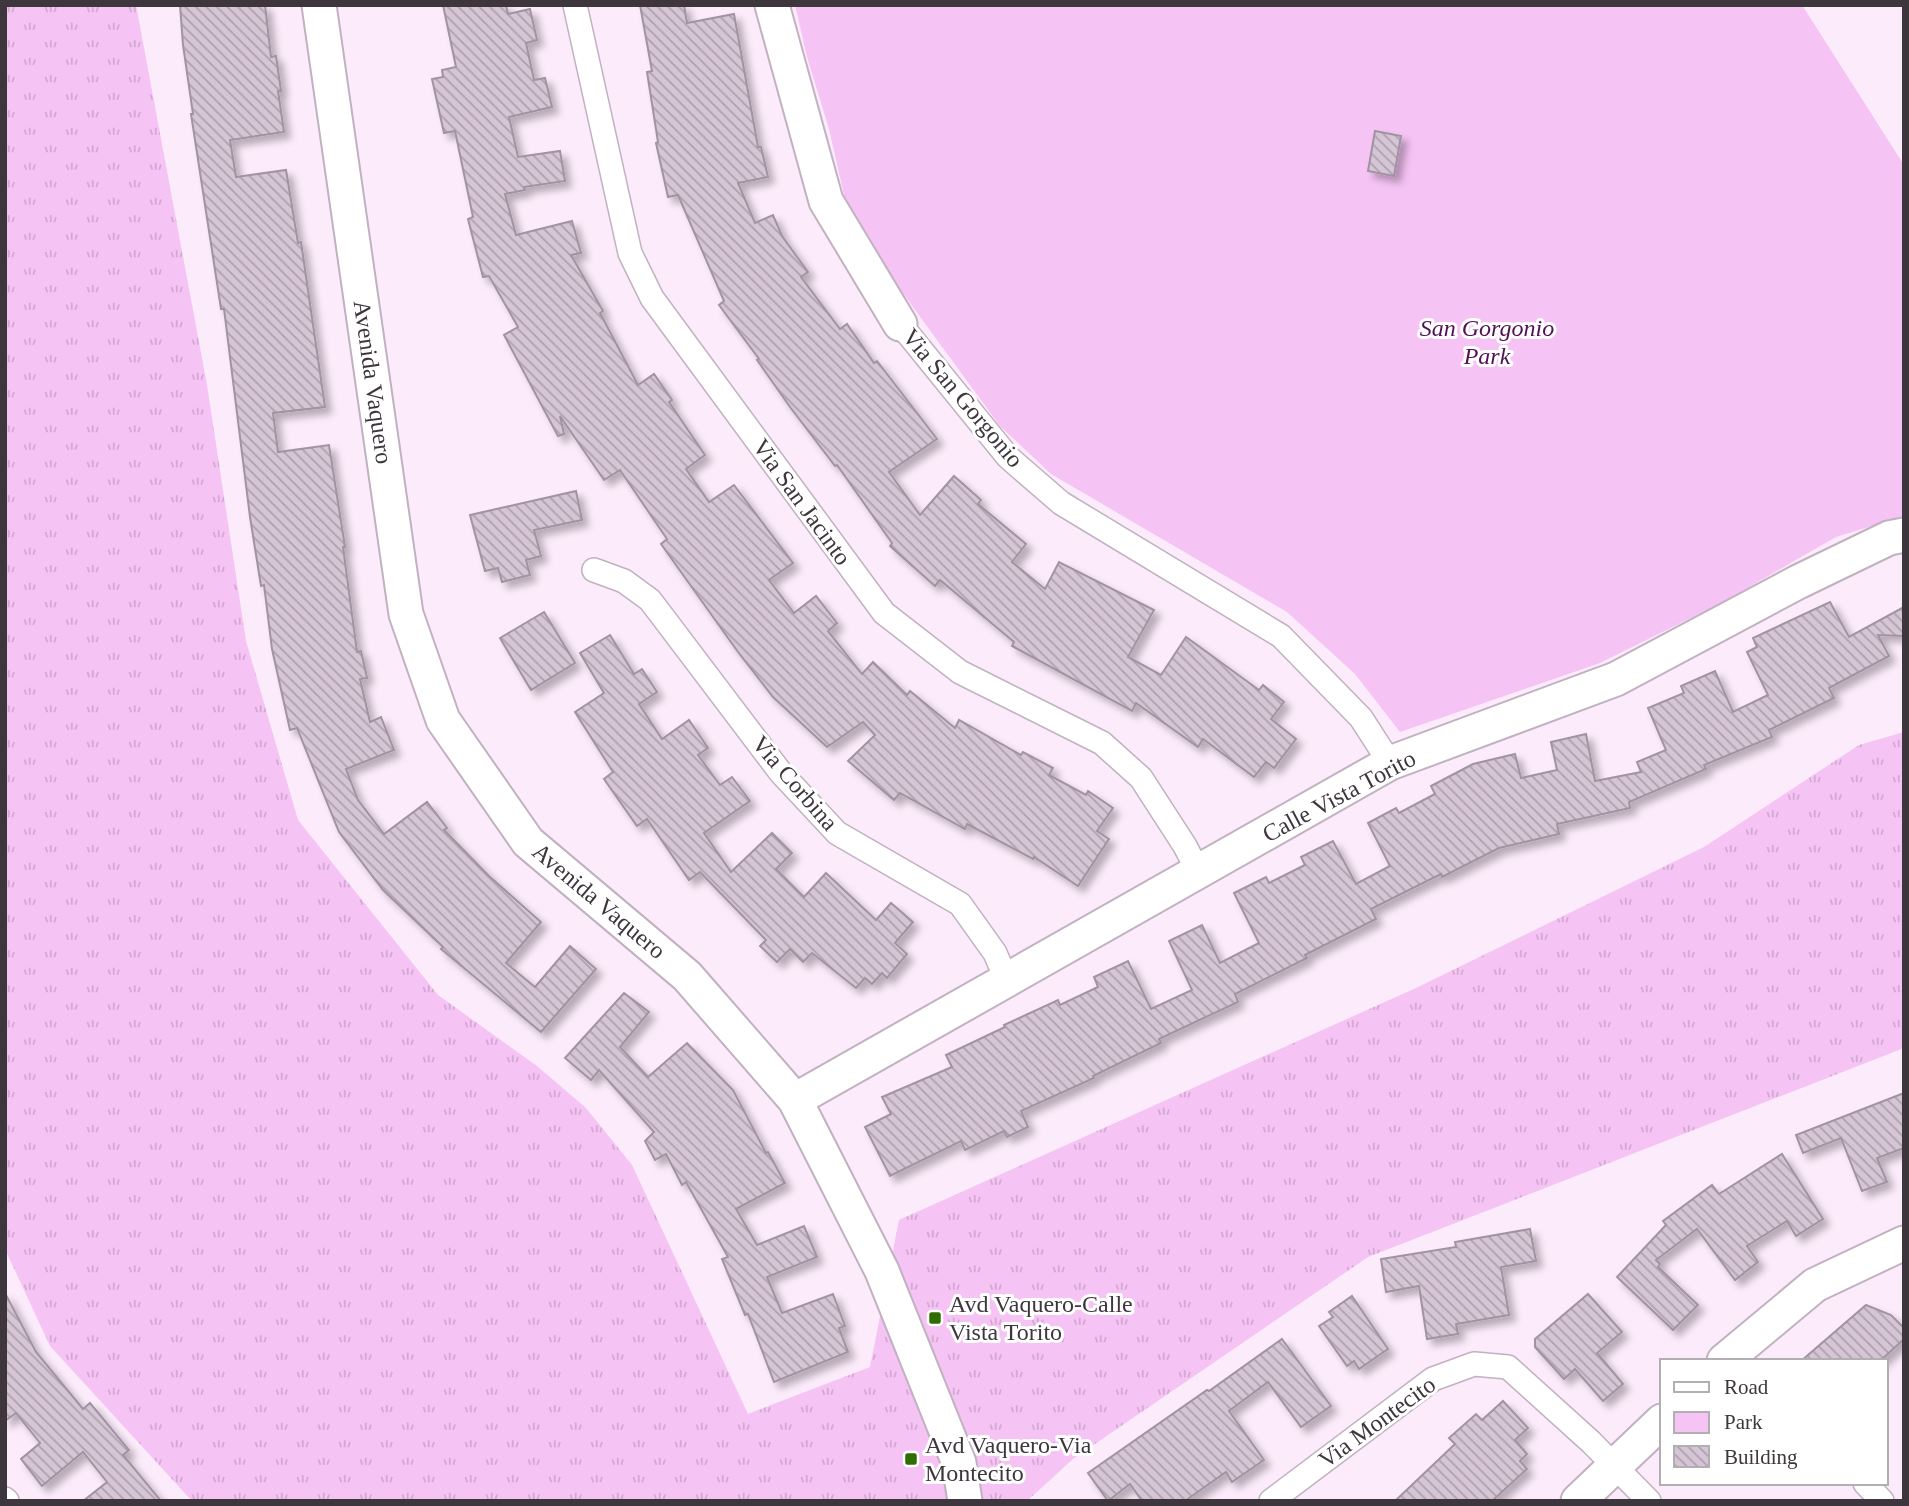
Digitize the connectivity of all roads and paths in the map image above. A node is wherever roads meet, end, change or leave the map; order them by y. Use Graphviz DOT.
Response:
graph roads {
  1 [pos="319,5"];
  2 [pos="575,5"];
  3 [pos="772,5"];
  4 [pos="900,324"];
  5 [pos="1904,535"];
  6 [pos="594,570"];
  7 [pos="1390,763"];
  8 [pos="1199,873"];
  9 [pos="1007,981"];
  10 [pos="795,1100"];
  11 [pos="1900,1252"];
  12 [pos="1737,1357"];
  13 [pos="1660,1423"];
  14 [pos="1615,1467"];
  15 [pos="1868,1485"];
  16 [pos="965,1501"];
  17 [pos="1270,1501"];
  18 [pos="1578,1501"];
  19 [pos="1649,1501"];
  20 [pos="1882,1501"];
  1 -- 10 [label="street, Avenida Vaquero"];
  2 -- 8 [label="street, Via San Jacinto"];
  3 -- 4 [label="street, Via San Gorgonio"];
  4 -- 7 [label="street, Via San Gorgonio"];
  5 -- 7 [label="street, Calle Vista Torito"];
  6 -- 9 [label="street, Via Corbina"];
  7 -- 8 [label="street, Calle Vista Torito"];
  8 -- 9 [label="street, Calle Vista Torito"];
  9 -- 10 [label="street, Calle Vista Torito"];
  10 -- 16 [label="street, Avenida Vaquero"];
  11 -- 12 [label="street"];
  13 -- 14 [label="street"];
  14 -- 17 [label="street, Via Montecito"];
  14 -- 18 [label="street"];
  14 -- 19 [label="street, Via Montecito"];
  15 -- 20 [label="street"];
}
